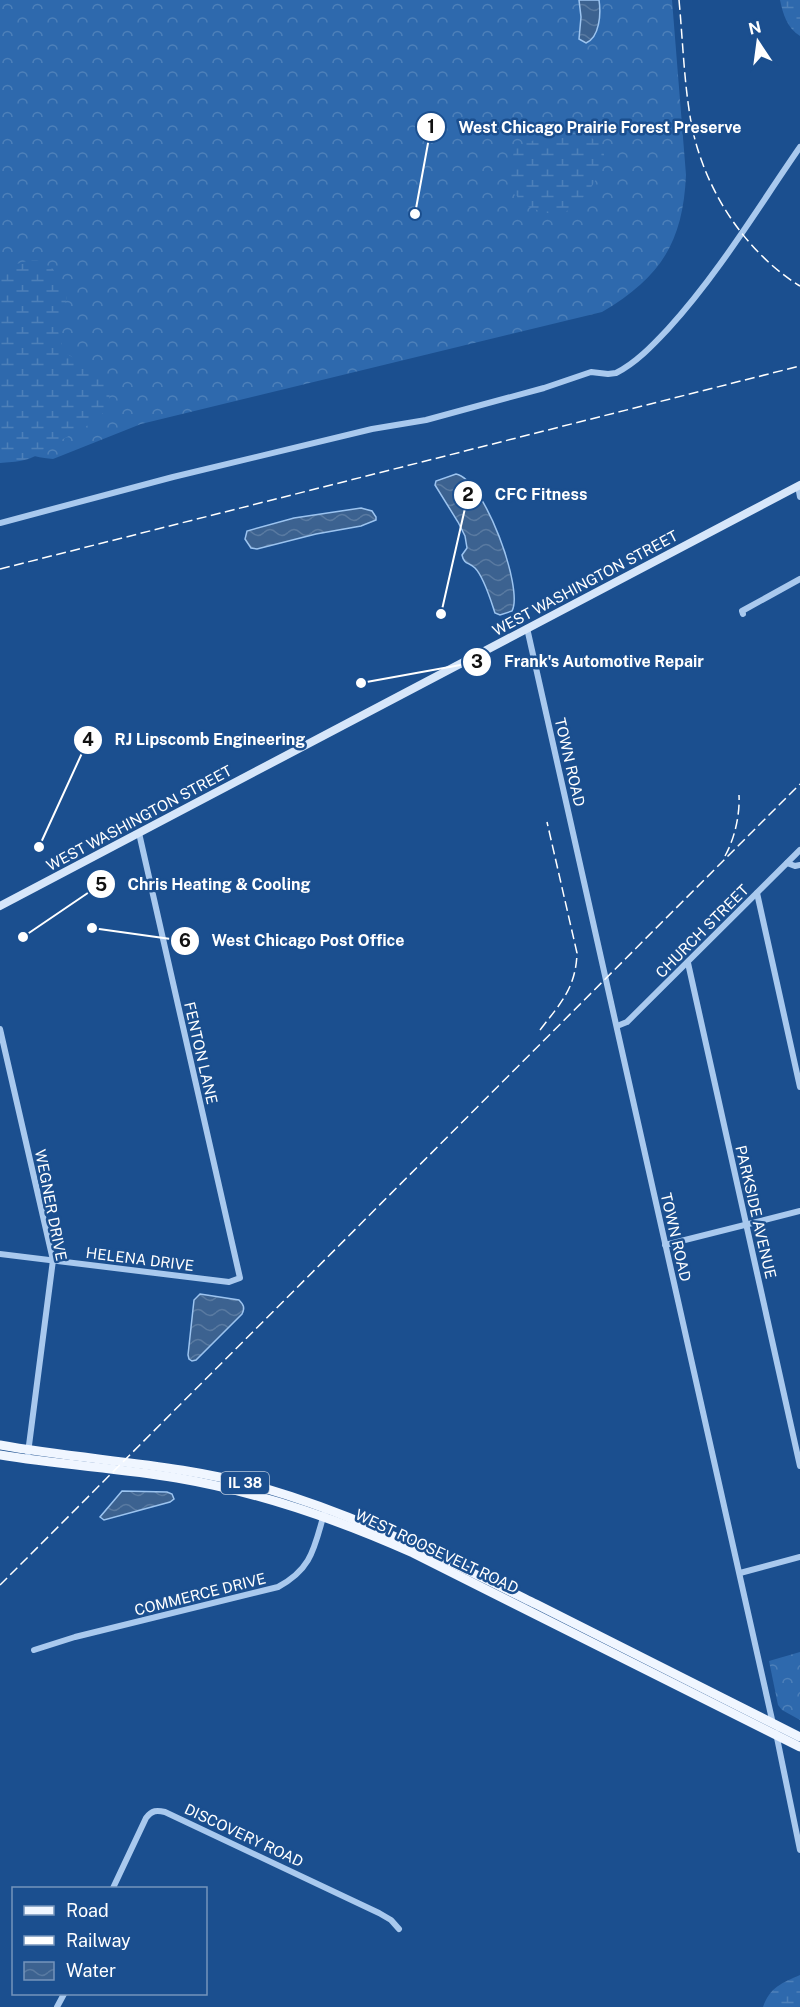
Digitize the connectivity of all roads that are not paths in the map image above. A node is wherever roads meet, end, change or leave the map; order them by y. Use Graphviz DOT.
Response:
graph roads {
  1 [pos="800,147"];
  2 [pos="799,485"];
  3 [pos="800,497"];
  4 [pos="0,523"];
  5 [pos="800,579"];
  6 [pos="743,614"];
  7 [pos="527,628"];
  8 [pos="139,833"];
  9 [pos="800,850"];
  10 [pos="788,862"];
  11 [pos="800,865"];
  12 [pos="757,893"];
  13 [pos="0,906"];
  14 [pos="688,963"];
  15 [pos="617,1026"];
  16 [pos="0,1029"];
  17 [pos="800,1087"];
  18 [pos="800,1211"];
  19 [pos="747,1225"];
  20 [pos="665,1245"];
  21 [pos="0,1254"];
  22 [pos="53,1260"];
  23 [pos="240,1278"];
  24 [pos="0,1445"];
  25 [pos="0,1455"];
  26 [pos="28,1455"];
  27 [pos="800,1466"];
  28 [pos="325,1512"];
  29 [pos="800,1557"];
  30 [pos="740,1573"];
  31 [pos="34,1650"];
  32 [pos="773,1723"];
  33 [pos="776,1735"];
  34 [pos="800,1737"];
  35 [pos="800,1747"];
  36 [pos="800,1850"];
  37 [pos="113,1887"];
  38 [pos="399,1929"];
  1 -- 4 [label="street"];
  2 -- 3 [label="street"];
  2 -- 7 [label="main road, WEST WASHINGTON STREET"];
  5 -- 6 [label="street"];
  7 -- 8 [label="main road, WEST WASHINGTON STREET"];
  7 -- 15 [label="street, TOWN ROAD"];
  8 -- 13 [label="main road, WEST WASHINGTON STREET"];
  8 -- 23 [label="street, FENTON LANE"];
  9 -- 10 [label="street, CHURCH STREET"];
  10 -- 11 [label="street"];
  10 -- 12 [label="street, CHURCH STREET"];
  12 -- 14 [label="street, CHURCH STREET"];
  12 -- 17 [label="street"];
  14 -- 15 [label="street, CHURCH STREET"];
  14 -- 19 [label="street, PARKSIDE AVENUE"];
  15 -- 20 [label="street, TOWN ROAD"];
  16 -- 22 [label="street, WEGNER DRIVE"];
  18 -- 19 [label="street"];
  19 -- 20 [label="street"];
  19 -- 27 [label="street, PARKSIDE AVENUE"];
  20 -- 30 [label="street, TOWN ROAD"];
  21 -- 22 [label="street, HELENA DRIVE"];
  22 -- 23 [label="street, HELENA DRIVE"];
  22 -- 26 [label="street, WEGNER DRIVE"];
  24 -- 26 [label="main road, WEST ROOSEVELT ROAD / IL 38"];
  25 -- 26 [label="main road, WEST ROOSEVELT ROAD / IL 38"];
  26 -- 28 [label="main road, WEST ROOSEVELT ROAD / IL 38"];
  28 -- 31 [label="street, COMMERCE DRIVE"];
  28 -- 32 [label="main road, WEST ROOSEVELT ROAD / IL 38"];
  28 -- 33 [label="main road, WEST ROOSEVELT ROAD / IL 38"];
  29 -- 30 [label="street"];
  30 -- 32 [label="street, TOWN ROAD"];
  32 -- 33 [label="street, TOWN ROAD"];
  32 -- 34 [label="main road, WEST ROOSEVELT ROAD / IL 38"];
  33 -- 35 [label="main road, WEST ROOSEVELT ROAD / IL 38"];
  33 -- 36 [label="street, TOWN ROAD"];
  37 -- 38 [label="street, DISCOVERY ROAD"];
}
